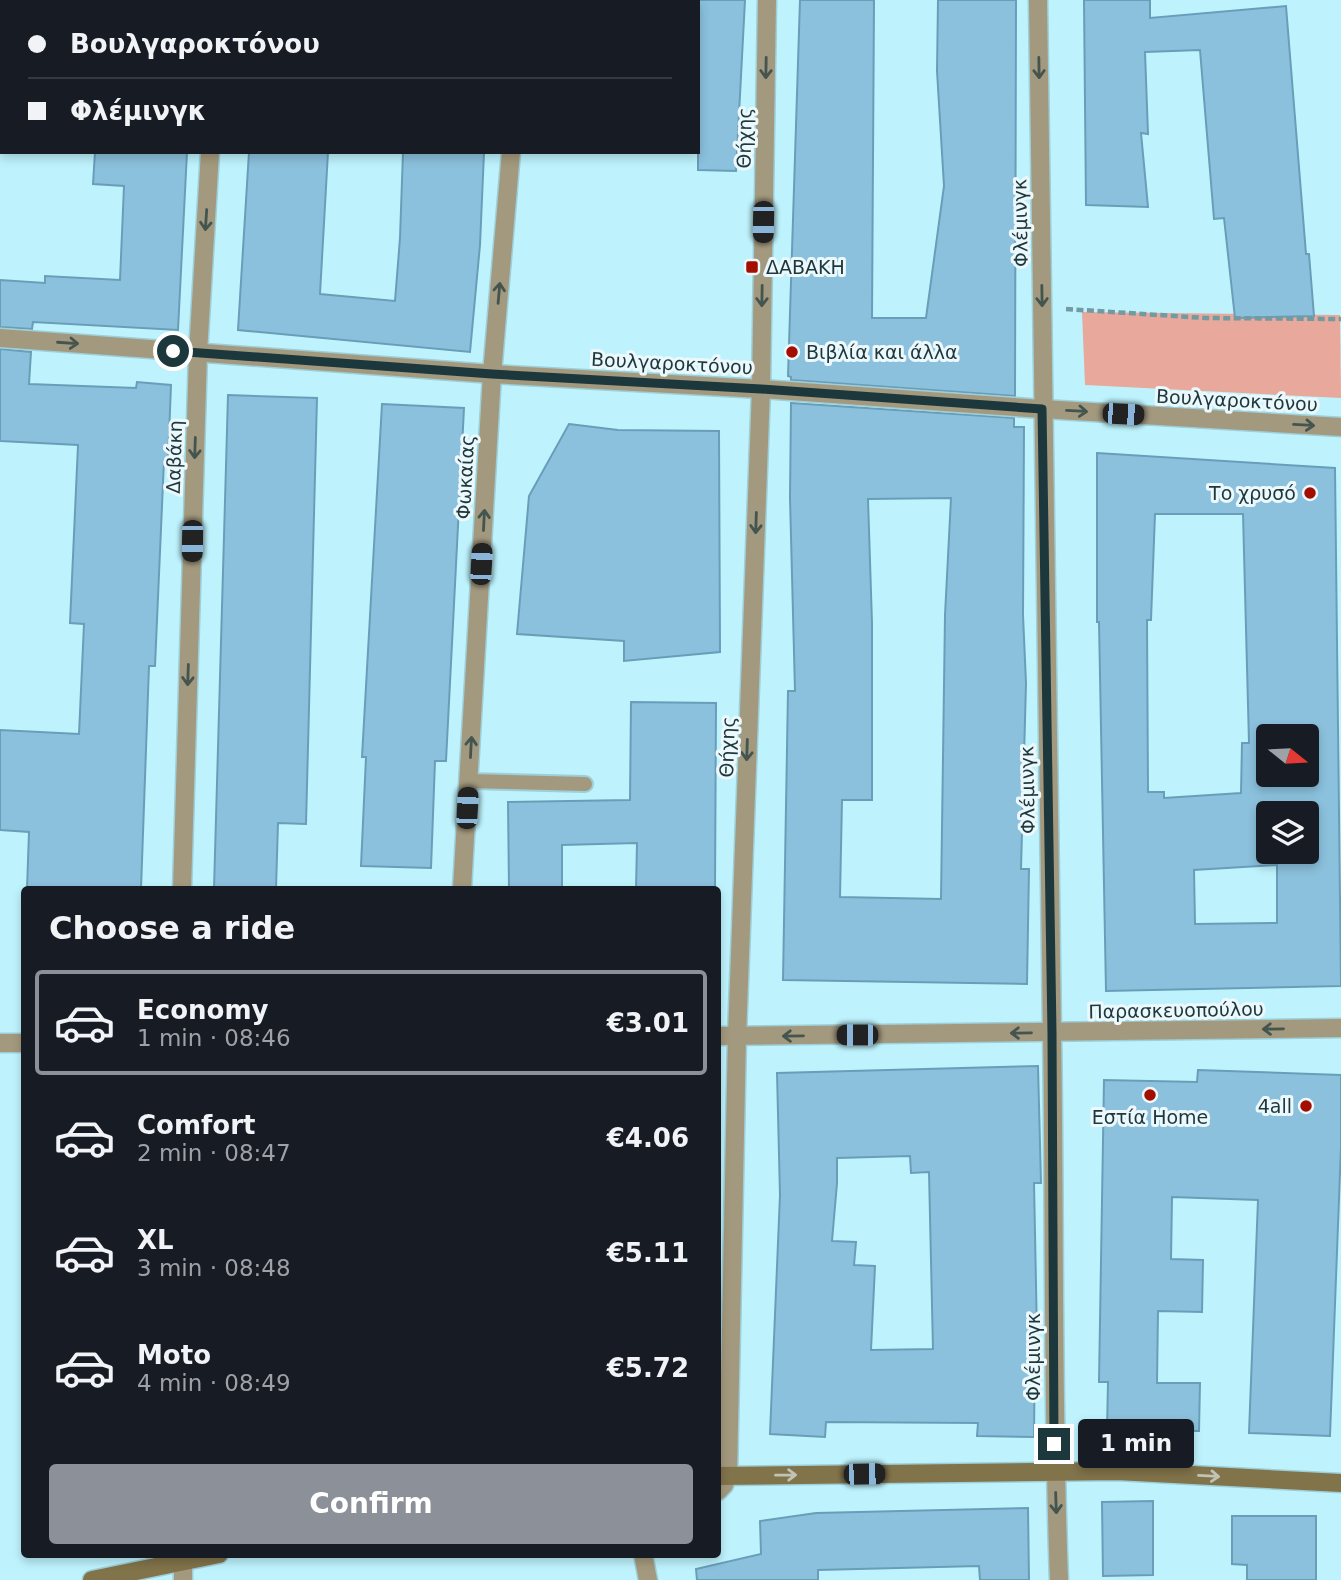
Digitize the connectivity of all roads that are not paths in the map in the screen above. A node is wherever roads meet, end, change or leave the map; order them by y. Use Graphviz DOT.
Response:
graph roads {
  1 [pos="767,0"];
  2 [pos="1038,0"];
  3 [pos="210,154"];
  4 [pos="511,154"];
  5 [pos="0,338"];
  6 [pos="198,353"];
  7 [pos="492,374"];
  8 [pos="761,389"];
  9 [pos="1042,409"];
  10 [pos="1341,427"];
  11 [pos="469,781"];
  12 [pos="585,784"];
  13 [pos="182,886"];
  14 [pos="462,886"];
  15 [pos="1341,1028"];
  16 [pos="1052,1033"];
  17 [pos="721,1036"];
  18 [pos="737,1036"];
  19 [pos="0,1043"];
  20 [pos="21,1043"];
  21 [pos="1055,1471"];
  22 [pos="723,1476"];
  23 [pos="1341,1483"];
  24 [pos="183,1558"];
  25 [pos="92,1580"];
  26 [pos="183,1580"];
  27 [pos="1059,1580"];
  1 -- 8 [label="street, Θήχης, one-way"];
  2 -- 9 [label="street, Φλέμινγκ, one-way"];
  3 -- 6 [label="street, Δαβάκη, one-way"];
  7 -- 4 [label="street, Φωκαίας, one-way"];
  5 -- 6 [label="street, Βουλγαροκτόνου, one-way"];
  6 -- 7 [label="street, Βουλγαροκτόνου"];
  6 -- 13 [label="street, Δαβάκη, one-way"];
  7 -- 8 [label="street, Βουλγαροκτόνου"];
  11 -- 7 [label="street, Φωκαίας, one-way"];
  8 -- 9 [label="street, Βουλγαροκτόνου"];
  8 -- 18 [label="street, Θήχης, one-way"];
  9 -- 10 [label="street, Βουλγαροκτόνου, one-way"];
  9 -- 16 [label="street, Φλέμινγκ"];
  11 -- 12 [label="lane"];
  11 -- 14 [label="street, Φωκαίας"];
  15 -- 16 [label="street, Παρασκευοπούλου, one-way"];
  16 -- 18 [label="street, Παρασκευοπούλου, one-way"];
  16 -- 21 [label="street, Φλέμινγκ"];
  17 -- 18 [label="street, Παρασκευοπούλου"];
  18 -- 22 [label="street, Θήχης"];
  19 -- 20 [label="street"];
  22 -- 21 [label="main road, one-way"];
  21 -- 23 [label="main road, one-way"];
  21 -- 27 [label="street, Φλέμινγκ, one-way"];
  24 -- 25 [label="main road"];
  24 -- 26 [label="street"];
}
